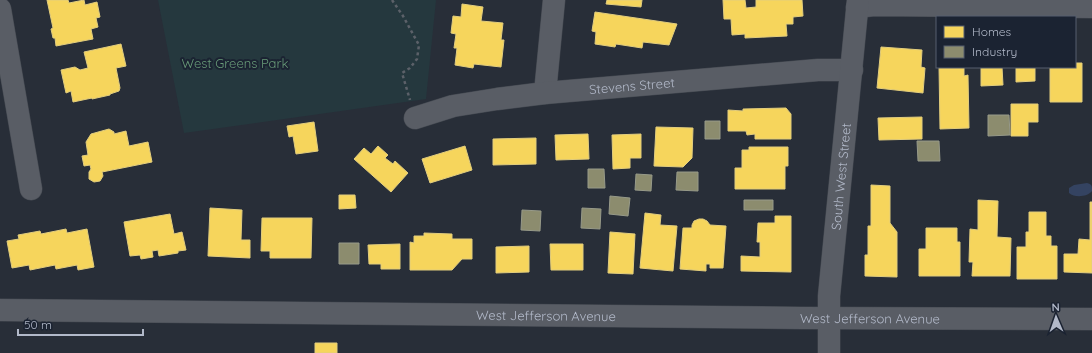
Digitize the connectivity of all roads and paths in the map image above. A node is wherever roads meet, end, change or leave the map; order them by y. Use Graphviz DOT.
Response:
graph roads {
  1 [pos="392,0"];
  2 [pos="554,0"];
  3 [pos="858,3"];
  4 [pos="1092,7"];
  5 [pos="0,9"];
  6 [pos="852,70"];
  7 [pos="545,93"];
  8 [pos="413,110"];
  9 [pos="31,189"];
  10 [pos="0,310"];
  11 [pos="829,318"];
  12 [pos="1092,319"];
  13 [pos="829,353"];
  1 -- 8 [label="path"];
  2 -- 7 [label="street"];
  3 -- 4 [label="street"];
  3 -- 6 [label="street, South West Street"];
  5 -- 9 [label="street"];
  6 -- 7 [label="street, Stevens Street"];
  6 -- 11 [label="street, South West Street"];
  7 -- 8 [label="street, Stevens Street"];
  10 -- 11 [label="street, West Jefferson Avenue"];
  11 -- 12 [label="street, West Jefferson Avenue"];
  11 -- 13 [label="street, South West Street"];
}
